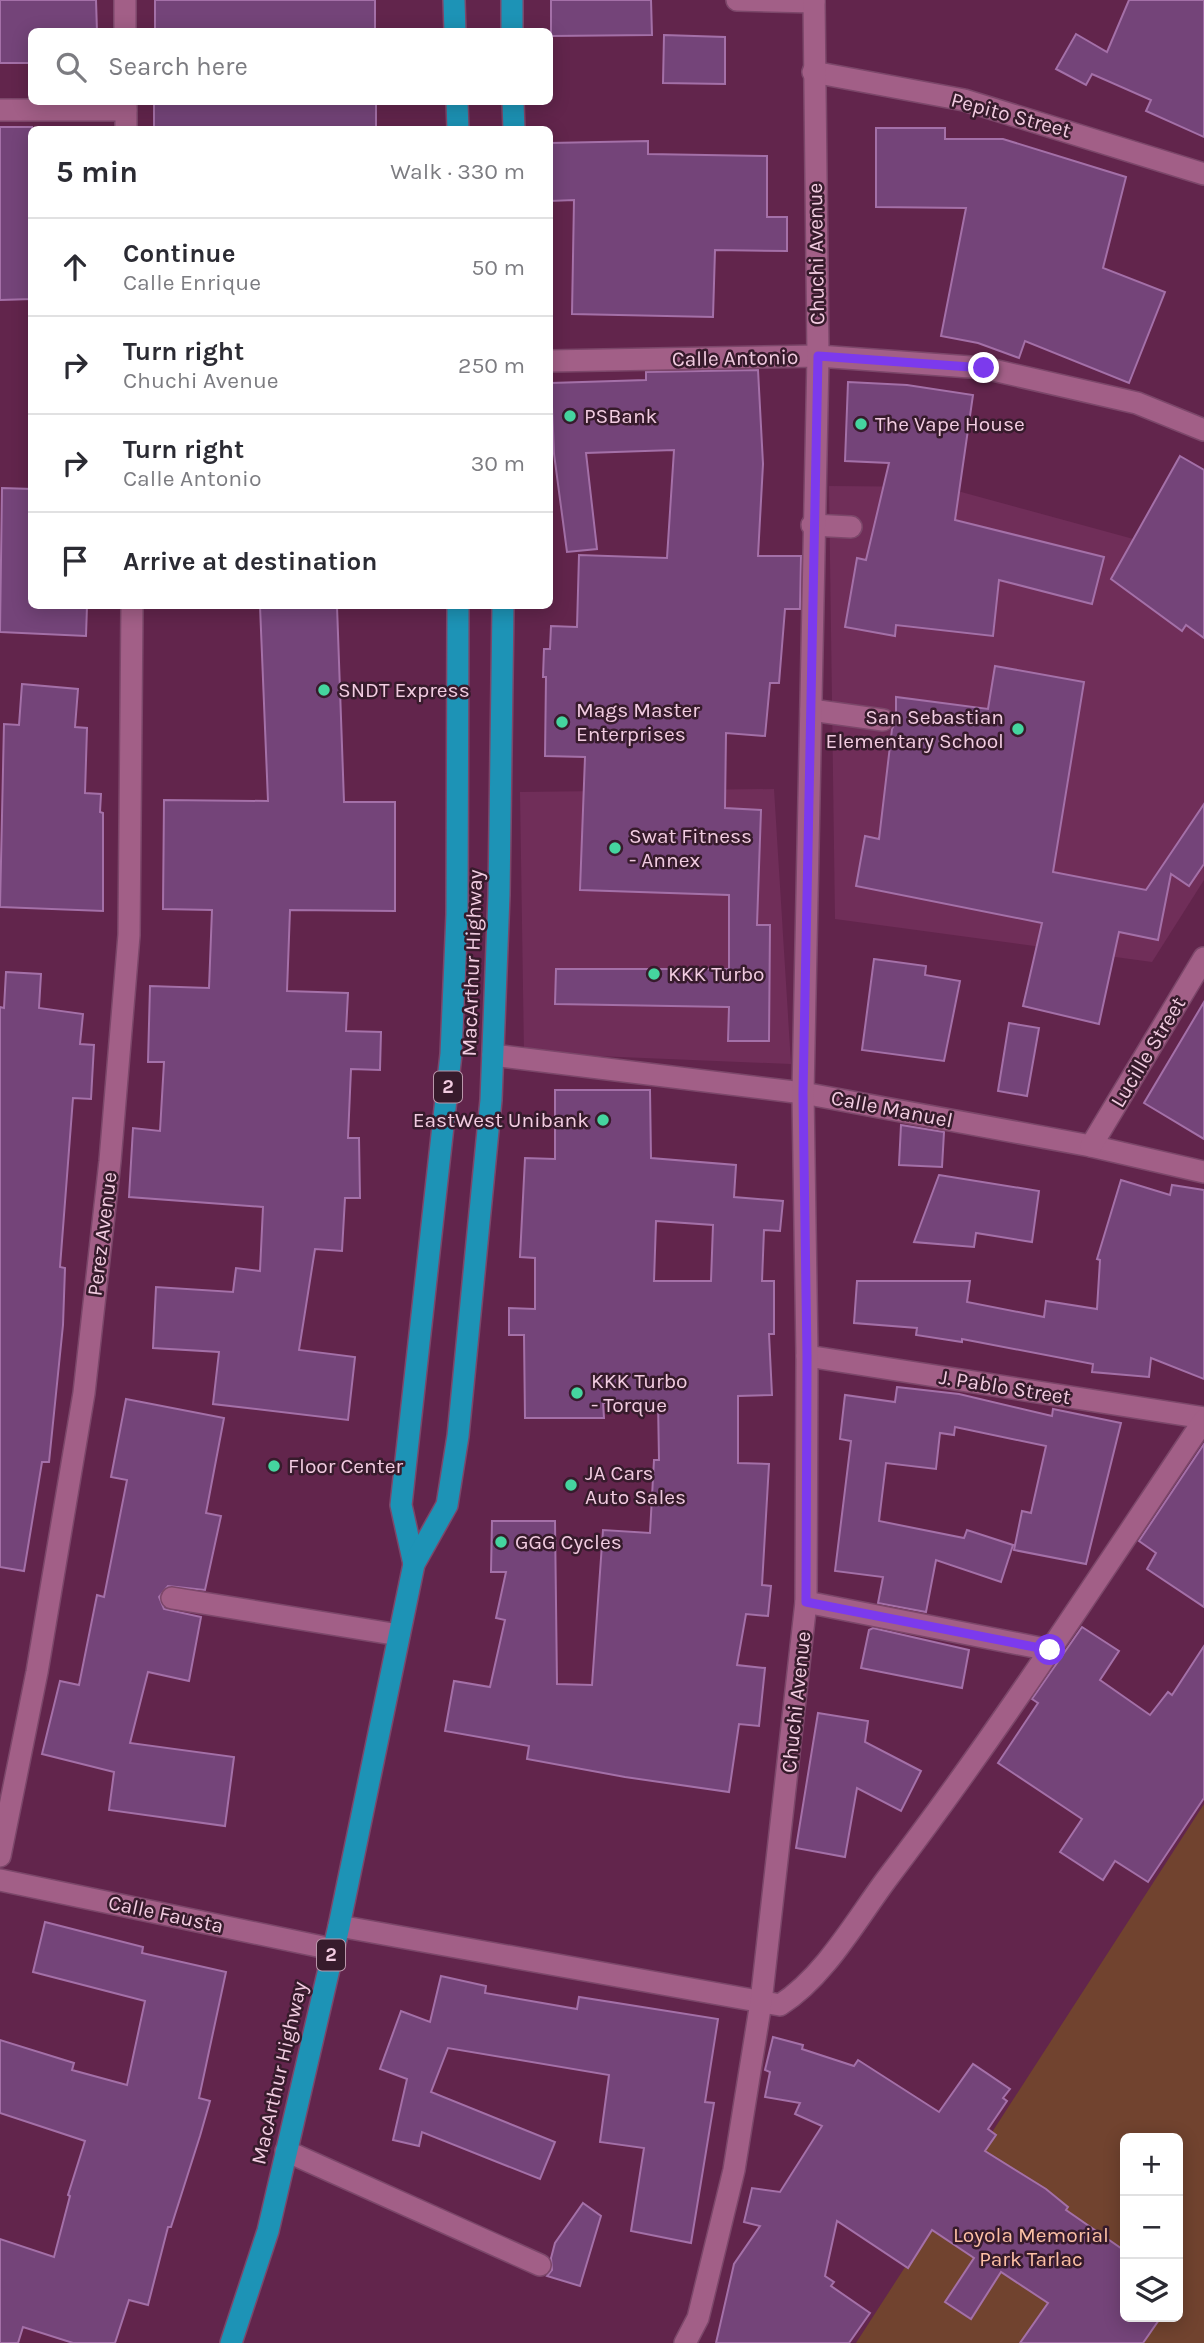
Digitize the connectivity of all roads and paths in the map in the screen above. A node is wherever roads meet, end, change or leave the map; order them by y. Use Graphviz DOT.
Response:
graph roads {
  1 [pos="125,0"];
  2 [pos="454,0"];
  3 [pos="512,0"];
  4 [pos="737,0"];
  5 [pos="814,1"];
  6 [pos="125,28"];
  7 [pos="455,28"];
  8 [pos="512,28"];
  9 [pos="813,72"];
  10 [pos="457,105"];
  11 [pos="513,105"];
  12 [pos="0,110"];
  13 [pos="126,114"];
  14 [pos="458,126"];
  15 [pos="514,126"];
  16 [pos="1204,173"];
  17 [pos="818,356"];
  18 [pos="553,361"];
  19 [pos="1204,430"];
  20 [pos="812,525"];
  21 [pos="851,527"];
  22 [pos="132,609"];
  23 [pos="458,609"];
  24 [pos="503,609"];
  25 [pos="811,710"];
  26 [pos="883,720"];
  27 [pos="1204,958"];
  28 [pos="493,1055"];
  29 [pos="803,1093"];
  30 [pos="1091,1146"];
  31 [pos="1204,1172"];
  32 [pos="807,1356"];
  33 [pos="1204,1419"];
  34 [pos="414,1564"];
  35 [pos="172,1598"];
  36 [pos="806,1602"];
  37 [pos="399,1635"];
  38 [pos="1050,1650"];
  39 [pos="0,1856"];
  40 [pos="0,1880"];
  41 [pos="339,1926"];
  42 [pos="332,1949"];
  43 [pos="761,2001"];
  44 [pos="286,2151"];
  45 [pos="540,2265"];
  46 [pos="231,2343"];
  47 [pos="685,2343"];
  1 -- 6 [label="street"];
  2 -- 7 [label="highway"];
  3 -- 8 [label="highway"];
  4 -- 5 [label="street"];
  5 -- 9 [label="street, Chuchi Avenue"];
  9 -- 16 [label="street, Pepito Street"];
  9 -- 17 [label="street, Chuchi Avenue"];
  10 -- 14 [label="highway"];
  11 -- 15 [label="highway"];
  12 -- 13 [label="street"];
  17 -- 18 [label="street, Calle Antonio"];
  17 -- 19 [label="street, Calle Antonio"];
  17 -- 20 [label="street, Chuchi Avenue"];
  20 -- 21 [label="street"];
  20 -- 25 [label="street, Chuchi Avenue"];
  22 -- 39 [label="street, Perez Avenue"];
  23 -- 34 [label="highway, MacArthur Highway / 2"];
  24 -- 28 [label="highway, MacArthur Highway / 2"];
  25 -- 26 [label="street"];
  25 -- 29 [label="street, Chuchi Avenue"];
  27 -- 30 [label="street, Lucille Street"];
  28 -- 29 [label="street, Calle Manuel"];
  28 -- 34 [label="highway, MacArthur Highway / 2"];
  29 -- 30 [label="street, Calle Manuel"];
  29 -- 32 [label="street, Chuchi Avenue"];
  30 -- 31 [label="street, Calle Manuel"];
  32 -- 33 [label="street, J. Pablo Street"];
  32 -- 36 [label="street, Chuchi Avenue"];
  33 -- 38 [label="street"];
  34 -- 37 [label="highway, MacArthur Highway / 2"];
  35 -- 37 [label="street"];
  36 -- 38 [label="street"];
  36 -- 43 [label="street, Chuchi Avenue"];
  37 -- 41 [label="highway, MacArthur Highway / 2"];
  38 -- 43 [label="street"];
  40 -- 42 [label="street, Calle Fausta"];
  41 -- 42 [label="highway, MacArthur Highway / 2"];
  41 -- 43 [label="street"];
  42 -- 44 [label="highway, MacArthur Highway / 2"];
  43 -- 47 [label="street, Chuchi Avenue"];
  44 -- 45 [label="street"];
  44 -- 46 [label="highway, MacArthur Highway / 2"];
}
